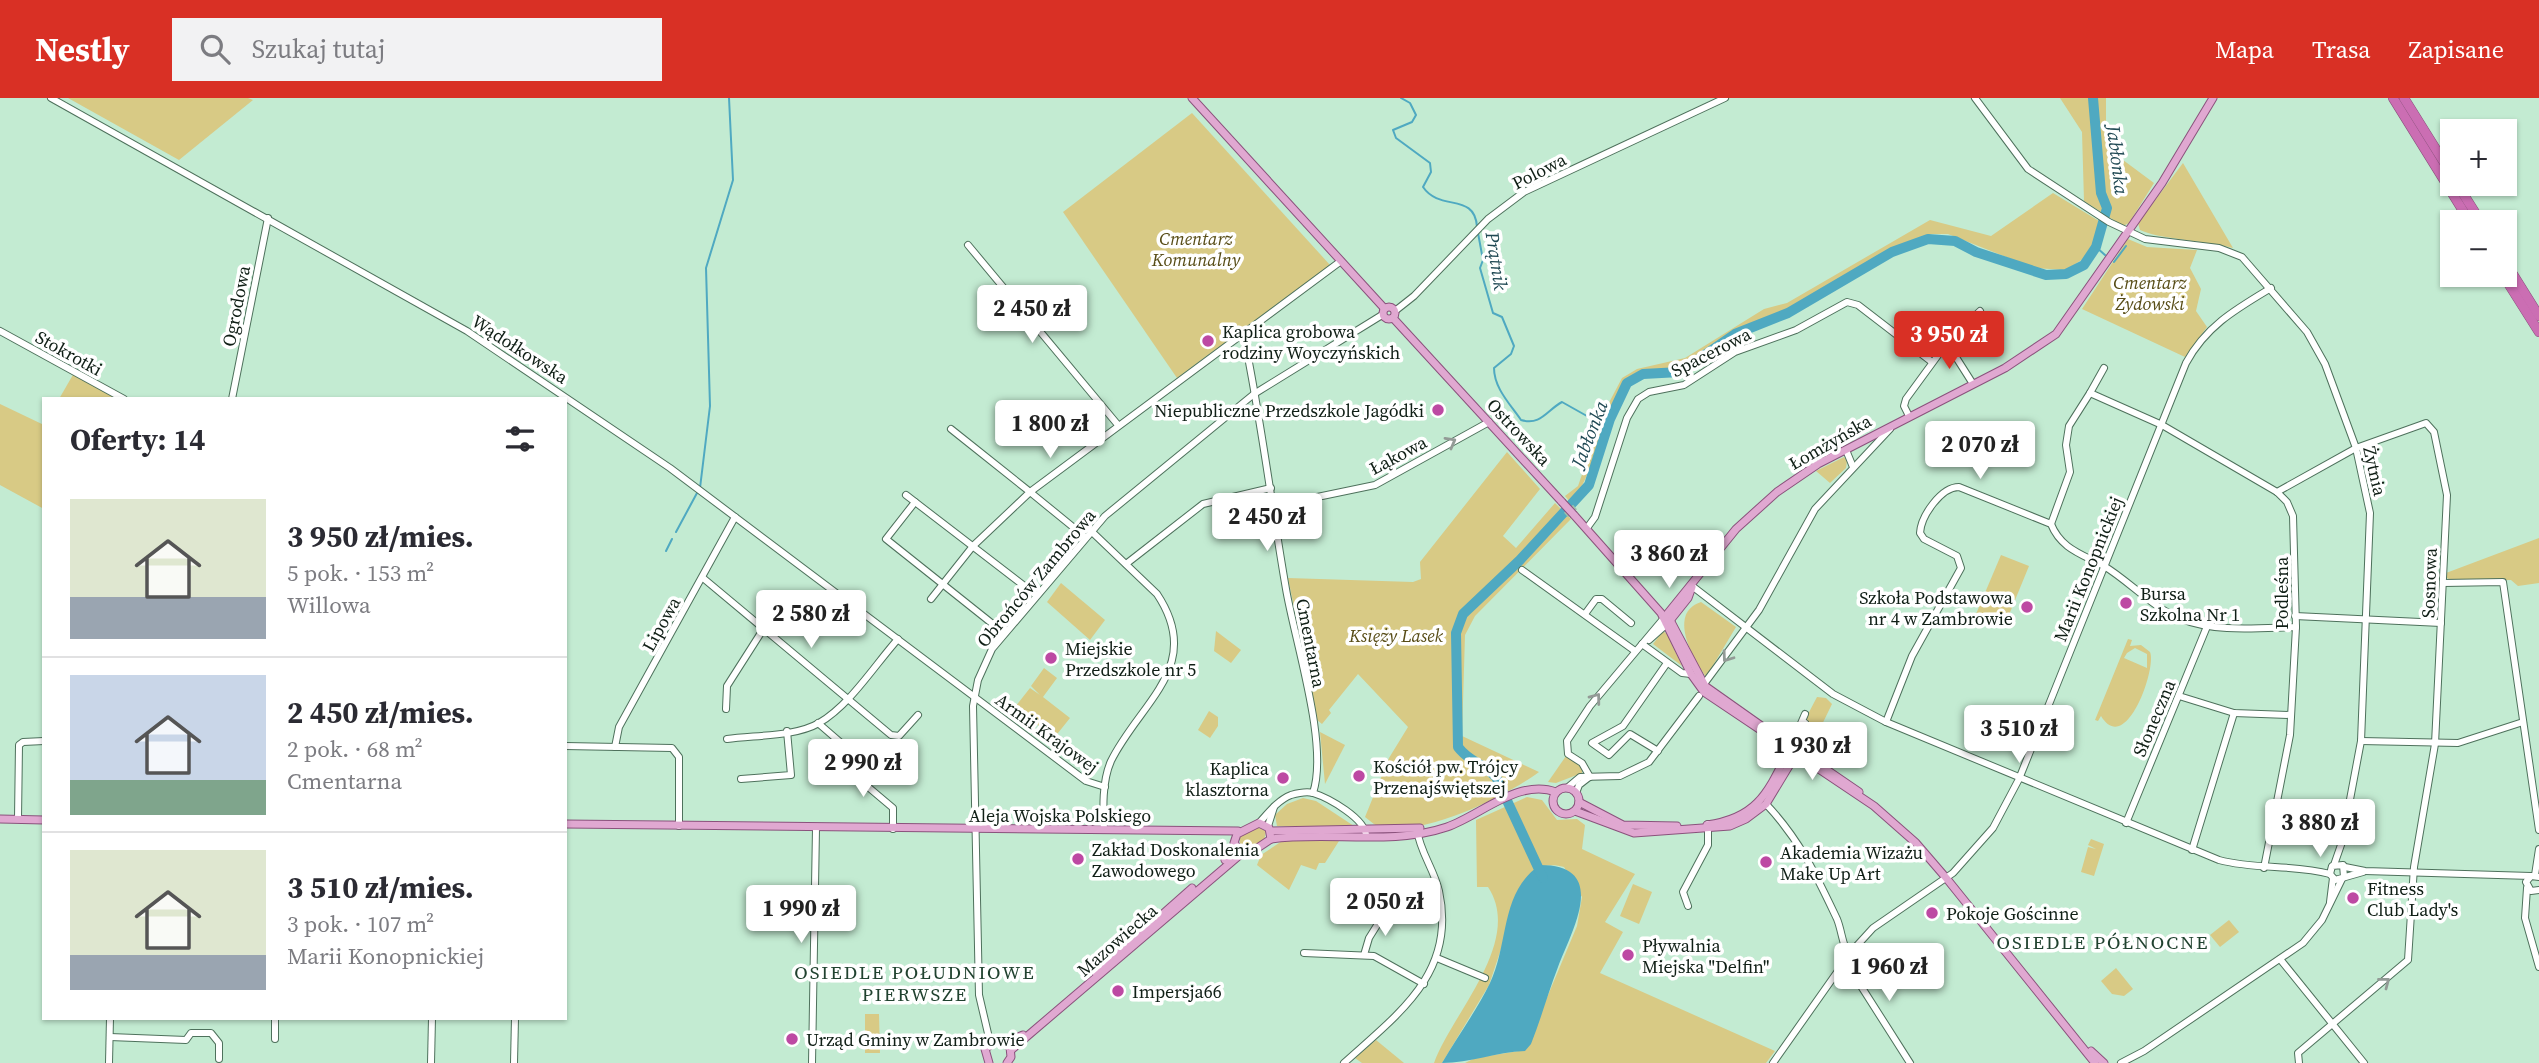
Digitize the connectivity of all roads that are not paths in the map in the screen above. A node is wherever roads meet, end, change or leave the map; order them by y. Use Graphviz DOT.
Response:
graph roads {
  1 [pos="51,98"];
  2 [pos="1192,98"];
  3 [pos="1725,98"];
  4 [pos="1975,98"];
  5 [pos="2213,98"];
  6 [pos="2393,98"];
  7 [pos="2404,98"];
  8 [pos="2440,156"];
  9 [pos="2463,210"];
  10 [pos="268,218"];
  11 [pos="2128,232"];
  12 [pos="968,246"];
  13 [pos="1341,261"];
  14 [pos="2517,281"];
  15 [pos="2511,287"];
  16 [pos="2271,288"];
  17 [pos="1980,311"];
  18 [pos="1383,312"];
  19 [pos="1394,314"];
  20 [pos="2539,316"];
  21 [pos="0,331"];
  22 [pos="1243,332"];
  23 [pos="2539,332"];
  24 [pos="1947,343"];
  25 [pos="1932,362"];
  26 [pos="2104,368"];
  27 [pos="1973,384"];
  28 [pos="2090,393"];
  29 [pos="1254,394"];
  30 [pos="120,397"];
  31 [pos="232,397"];
  32 [pos="566,397"];
  33 [pos="567,398"];
  34 [pos="1909,416"];
  35 [pos="1489,422"];
  36 [pos="1896,423"];
  37 [pos="1118,425"];
  38 [pos="2162,425"];
  39 [pos="951,429"];
  40 [pos="2356,449"];
  41 [pos="1846,450"];
  42 [pos="1853,467"];
  43 [pos="1271,488"];
  44 [pos="1030,492"];
  45 [pos="2277,492"];
  46 [pos="906,495"];
  47 [pos="915,502"];
  48 [pos="1274,506"];
  49 [pos="735,517"];
  50 [pos="2051,524"];
  51 [pos="1587,528"];
  52 [pos="1090,530"];
  53 [pos="1084,536"];
  54 [pos="974,546"];
  55 [pos="1126,564"];
  56 [pos="2103,566"];
  57 [pos="1522,570"];
  58 [pos="704,578"];
  59 [pos="2443,583"];
  60 [pos="943,584"];
  61 [pos="1695,589"];
  62 [pos="1036,595"];
  63 [pos="931,599"];
  64 [pos="1585,614"];
  65 [pos="2295,616"];
  66 [pos="1667,619"];
  67 [pos="2366,620"];
  68 [pos="1631,623"];
  69 [pos="2441,623"];
  70 [pos="2208,624"];
  71 [pos="2295,627"];
  72 [pos="764,628"];
  73 [pos="1747,629"];
  74 [pos="1004,633"];
  75 [pos="898,639"];
  76 [pos="1642,644"];
  77 [pos="1635,651"];
  78 [pos="1667,663"];
  79 [pos="1691,674"];
  80 [pos="1704,684"];
  81 [pos="1699,696"];
  82 [pos="2179,696"];
  83 [pos="847,698"];
  84 [pos="974,698"];
  85 [pos="726,709"];
  86 [pos="2234,713"];
  87 [pos="918,715"];
  88 [pos="2291,715"];
  89 [pos="1885,722"];
  90 [pos="2524,722"];
  91 [pos="818,723"];
  92 [pos="787,731"];
  93 [pos="727,738"];
  94 [pos="42,741"];
  95 [pos="2361,741"];
  96 [pos="2435,744"];
  97 [pos="567,746"];
  98 [pos="615,747"];
  99 [pos="1794,750"];
  100 [pos="1658,751"];
  101 [pos="1590,777"];
  102 [pos="741,779"];
  103 [pos="2019,779"];
  104 [pos="1105,788"];
  105 [pos="1567,788"];
  106 [pos="1313,793"];
  107 [pos="1576,793"];
  108 [pos="1555,796"];
  109 [pos="1579,802"];
  110 [pos="1766,804"];
  111 [pos="1274,807"];
  112 [pos="1575,811"];
  113 [pos="0,819"];
  114 [pos="18,819"];
  115 [pos="42,820"];
  116 [pos="1259,823"];
  117 [pos="2126,823"];
  118 [pos="567,824"];
  119 [pos="679,826"];
  120 [pos="1709,827"];
  121 [pos="816,828"];
  122 [pos="893,829"];
  123 [pos="977,830"];
  124 [pos="2539,830"];
  125 [pos="1104,831"];
  126 [pos="1176,831"];
  127 [pos="1238,831"];
  128 [pos="1270,832"];
  129 [pos="1417,832"];
  130 [pos="1366,834"];
  131 [pos="2342,842"];
  132 [pos="1237,847"];
  133 [pos="2539,849"];
  134 [pos="2192,850"];
  135 [pos="2333,865"];
  136 [pos="2344,866"];
  137 [pos="2264,868"];
  138 [pos="2306,869"];
  139 [pos="2365,871"];
  140 [pos="2413,873"];
  141 [pos="2331,876"];
  142 [pos="2502,876"];
  143 [pos="2535,876"];
  144 [pos="2343,878"];
  145 [pos="1947,879"];
  146 [pos="2526,886"];
  147 [pos="2537,891"];
  148 [pos="2330,904"];
  149 [pos="1688,906"];
  150 [pos="2525,908"];
  151 [pos="1384,914"];
  152 [pos="1304,953"];
  153 [pos="1364,955"];
  154 [pos="1437,958"];
  155 [pos="1847,958"];
  156 [pos="2280,959"];
  157 [pos="2539,967"];
  158 [pos="1485,978"];
  159 [pos="1424,984"];
  160 [pos="110,1020"];
  161 [pos="275,1020"];
  162 [pos="432,1020"];
  163 [pos="515,1020"];
  164 [pos="2332,1024"];
  165 [pos="110,1037"];
  166 [pos="275,1039"];
  167 [pos="998,1041"];
  168 [pos="2085,1046"];
  169 [pos="2144,1051"];
  170 [pos="1011,1058"];
  171 [pos="219,1059"];
  172 [pos="986,1062"];
  173 [pos="109,1063"];
  174 [pos="431,1063"];
  175 [pos="514,1063"];
  176 [pos="812,1063"];
  177 [pos="1344,1063"];
  178 [pos="1773,1063"];
  179 [pos="1910,1063"];
  180 [pos="2095,1063"];
  181 [pos="2104,1063"];
  182 [pos="2121,1063"];
  183 [pos="2132,1063"];
  184 [pos="2299,1063"];
  185 [pos="2364,1063"];
  1 -- 10 [label="street, Wądołkowska"];
  2 -- 13 [label="main road"];
  3 -- 19 [label="street, Polowa"];
  4 -- 11 [label="street"];
  5 -- 11 [label="main road, Łomżyńska"];
  6 -- 9 [label="highway"];
  7 -- 8 [label="highway"];
  10 -- 31 [label="street, Ogrodowa"];
  10 -- 32 [label="street, Wądołkowska"];
  11 -- 16 [label="street, Żytnia"];
  11 -- 27 [label="main road, Łomżyńska"];
  12 -- 37 [label="street"];
  13 -- 18 [label="main road"];
  13 -- 22 [label="street"];
  14 -- 20 [label="highway"];
  15 -- 23 [label="highway"];
  16 -- 38 [label="street, Marii Konopnickiej"];
  16 -- 40 [label="street, Żytnia"];
  17 -- 24 [label="street"];
  18 -- 19 [label="main road"];
  18 -- 29 [label="street, Obrońców Zambrowa"];
  19 -- 35 [label="main road, Ostrowska"];
  21 -- 30 [label="street, Stokrotki"];
  22 -- 29 [label="street, Cmentarna"];
  22 -- 37 [label="street"];
  24 -- 25 [label="street"];
  24 -- 27 [label="street"];
  25 -- 34 [label="street"];
  25 -- 51 [label="street, Spacerowa"];
  26 -- 28 [label="street"];
  27 -- 34 [label="main road, Łomżyńska"];
  28 -- 38 [label="street"];
  28 -- 50 [label="street"];
  29 -- 43 [label="street, Cmentarna"];
  29 -- 52 [label="street, Obrońców Zambrowa"];
  33 -- 49 [label="street, Wądołkowska"];
  34 -- 36 [label="main road, Łomżyńska"];
  48 -- 35 [label="street, Łąkowa, one-way"];
  35 -- 51 [label="main road, Ostrowska, bridge"];
  36 -- 41 [label="main road, Łomżyńska"];
  36 -- 42 [label="street"];
  37 -- 44 [label="street"];
  38 -- 45 [label="street"];
  38 -- 56 [label="street, Marii Konopnickiej"];
  39 -- 44 [label="street"];
  40 -- 45 [label="street"];
  40 -- 59 [label="street, Sosnowa"];
  40 -- 67 [label="street, Żytnia"];
  41 -- 42 [label="street"];
  41 -- 61 [label="main road, Łomżyńska"];
  42 -- 73 [label="street"];
  43 -- 48 [label="street, Cmentarna"];
  43 -- 55 [label="street"];
  44 -- 53 [label="street"];
  44 -- 54 [label="street"];
  45 -- 65 [label="street, Podleśna"];
  46 -- 47 [label="street"];
  47 -- 54 [label="street"];
  47 -- 60 [label="street"];
  48 -- 106 [label="street, Cmentarna"];
  49 -- 58 [label="street, Lipowa"];
  49 -- 75 [label="street, Wądołkowska"];
  50 -- 56 [label="street"];
  50 -- 89 [label="street"];
  51 -- 66 [label="main road, Ostrowska"];
  52 -- 53 [label="street, Obrońców Zambrowa"];
  52 -- 55 [label="street"];
  53 -- 62 [label="street, Obrońców Zambrowa"];
  54 -- 60 [label="street"];
  54 -- 62 [label="street"];
  55 -- 104 [label="street"];
  56 -- 70 [label="street"];
  56 -- 103 [label="street, Marii Konopnickiej"];
  57 -- 64 [label="street"];
  58 -- 72 [label="street"];
  58 -- 98 [label="street, Lipowa"];
  59 -- 69 [label="street, Sosnowa"];
  59 -- 90 [label="street"];
  60 -- 63 [label="street"];
  60 -- 74 [label="street"];
  61 -- 66 [label="main road, Łomżyńska"];
  61 -- 66 [label="main road, Łomżyńska"];
  61 -- 73 [label="street"];
  62 -- 74 [label="street, Obrońców Zambrowa"];
  64 -- 68 [label="street"];
  64 -- 77 [label="street"];
  65 -- 67 [label="street"];
  65 -- 71 [label="street, Podleśna"];
  66 -- 76 [label="street"];
  66 -- 79 [label="main road"];
  66 -- 80 [label="main road"];
  67 -- 69 [label="street"];
  67 -- 95 [label="street, Żytnia"];
  69 -- 96 [label="street, Sosnowa"];
  70 -- 71 [label="street"];
  70 -- 82 [label="street, Słoneczna"];
  71 -- 88 [label="street, Podleśna"];
  72 -- 83 [label="street"];
  72 -- 85 [label="street"];
  73 -- 80 [label="street, one-way"];
  73 -- 89 [label="street"];
  74 -- 84 [label="street, Obrońców Zambrowa"];
  75 -- 83 [label="street"];
  75 -- 84 [label="street, Wądołkowska"];
  76 -- 77 [label="street"];
  76 -- 78 [label="street"];
  101 -- 77 [label="street, one-way"];
  78 -- 79 [label="street"];
  78 -- 100 [label="street"];
  79 -- 99 [label="main road"];
  80 -- 99 [label="main road"];
  81 -- 100 [label="street"];
  82 -- 86 [label="street"];
  82 -- 117 [label="street, Słoneczna"];
  83 -- 87 [label="street"];
  83 -- 91 [label="street"];
  84 -- 104 [label="street, Armii Krajowej"];
  84 -- 123 [label="street, Obrońców Zambrowa"];
  86 -- 88 [label="street"];
  86 -- 134 [label="street"];
  88 -- 137 [label="street, Podleśna"];
  89 -- 103 [label="street"];
  90 -- 96 [label="street"];
  90 -- 124 [label="street"];
  91 -- 92 [label="street"];
  91 -- 122 [label="street"];
  92 -- 93 [label="street"];
  92 -- 102 [label="street"];
  94 -- 114 [label="street"];
  95 -- 96 [label="street"];
  95 -- 131 [label="street, Żytnia"];
  96 -- 140 [label="street, Sosnowa"];
  97 -- 98 [label="street"];
  98 -- 119 [label="street"];
  99 -- 110 [label="main road"];
  99 -- 120 [label="main road"];
  99 -- 145 [label="main road"];
  100 -- 101 [label="street"];
  101 -- 105 [label="street"];
  101 -- 107 [label="street"];
  103 -- 117 [label="street"];
  103 -- 145 [label="street, Marii Konopnickiej"];
  104 -- 125 [label="street"];
  105 -- 107 [label="main road"];
  105 -- 108 [label="main road"];
  106 -- 111 [label="street"];
  106 -- 130 [label="street"];
  107 -- 109 [label="main road"];
  108 -- 112 [label="main road"];
  108 -- 129 [label="main road"];
  109 -- 112 [label="main road"];
  109 -- 120 [label="main road"];
  110 -- 120 [label="main road"];
  110 -- 155 [label="street"];
  111 -- 116 [label="street"];
  111 -- 128 [label="street"];
  112 -- 120 [label="main road"];
  113 -- 114 [label="main road"];
  114 -- 115 [label="main road"];
  116 -- 127 [label="main road"];
  116 -- 128 [label="main road"];
  117 -- 134 [label="street"];
  118 -- 119 [label="main road, Aleja Wojska Polskiego"];
  119 -- 121 [label="main road, Aleja Wojska Polskiego"];
  120 -- 149 [label="street"];
  121 -- 122 [label="main road, Aleja Wojska Polskiego"];
  121 -- 176 [label="street"];
  122 -- 123 [label="main road, Aleja Wojska Polskiego"];
  123 -- 125 [label="main road, Aleja Wojska Polskiego"];
  123 -- 167 [label="street, Obrońców Zambrowa"];
  125 -- 126 [label="main road, Aleja Wojska Polskiego"];
  126 -- 127 [label="main road, Aleja Wojska Polskiego"];
  126 -- 132 [label="main road, Aleja Wojska Polskiego"];
  127 -- 132 [label="main road"];
  128 -- 130 [label="main road"];
  128 -- 132 [label="main road"];
  129 -- 130 [label="main road"];
  129 -- 154 [label="street"];
  131 -- 135 [label="street, Żytnia"];
  131 -- 136 [label="street, Żytnia"];
  132 -- 167 [label="main road, Mazowiecka"];
  132 -- 170 [label="main road, Mazowiecka"];
  133 -- 143 [label="street"];
  134 -- 137 [label="street"];
  135 -- 136 [label="street"];
  135 -- 138 [label="street"];
  135 -- 141 [label="street, Żytnia"];
  136 -- 139 [label="street"];
  136 -- 144 [label="street, Żytnia"];
  137 -- 138 [label="street"];
  138 -- 141 [label="street"];
  139 -- 140 [label="street"];
  139 -- 144 [label="street"];
  140 -- 142 [label="street"];
  164 -- 140 [label="street, Sosnowa, one-way"];
  141 -- 144 [label="street"];
  141 -- 148 [label="street, Żytnia"];
  142 -- 143 [label="street"];
  142 -- 146 [label="street"];
  143 -- 146 [label="street"];
  144 -- 148 [label="street"];
  145 -- 155 [label="street, Marii Konopnickiej"];
  145 -- 168 [label="main road"];
  146 -- 147 [label="street"];
  146 -- 150 [label="street"];
  147 -- 150 [label="street"];
  148 -- 156 [label="street"];
  150 -- 157 [label="street"];
  151 -- 153 [label="street"];
  152 -- 153 [label="street"];
  153 -- 159 [label="street"];
  154 -- 158 [label="street"];
  154 -- 159 [label="street"];
  155 -- 178 [label="street, Marii Konopnickiej"];
  155 -- 179 [label="street"];
  156 -- 164 [label="street"];
  156 -- 169 [label="street"];
  159 -- 177 [label="street"];
  160 -- 165 [label="street"];
  161 -- 166 [label="street"];
  162 -- 174 [label="street"];
  163 -- 175 [label="street"];
  164 -- 184 [label="street, Sosnowa"];
  164 -- 185 [label="street"];
  165 -- 171 [label="street"];
  165 -- 173 [label="street"];
  167 -- 170 [label="main road"];
  167 -- 172 [label="main road"];
  168 -- 180 [label="main road"];
  168 -- 181 [label="main road"];
  169 -- 182 [label="street"];
  169 -- 183 [label="street"];
}
